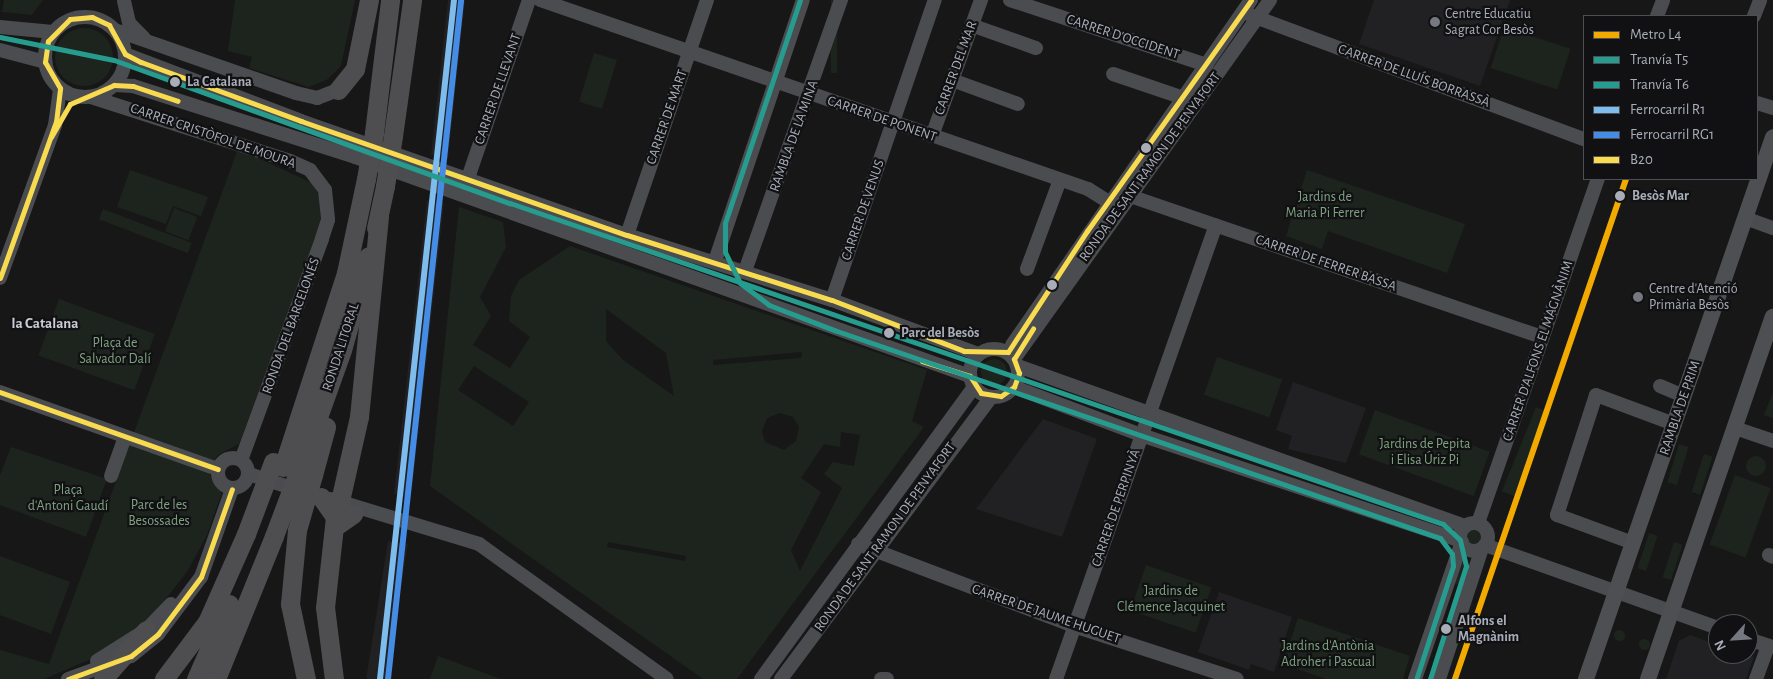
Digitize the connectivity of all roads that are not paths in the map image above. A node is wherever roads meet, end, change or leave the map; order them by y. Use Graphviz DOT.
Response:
graph roads {
  1 [pos="369,0"];
  2 [pos="390,0"];
  3 [pos="412,0"];
  4 [pos="529,0"];
  5 [pos="540,0"];
  6 [pos="708,0"];
  7 [pos="802,0"];
  8 [pos="841,0"];
  9 [pos="935,0"];
  10 [pos="981,0"];
  11 [pos="1010,0"];
  12 [pos="1251,0"];
  13 [pos="1270,0"];
  14 [pos="1663,0"];
  15 [pos="1760,0"];
  16 [pos="124,1"];
  17 [pos="1038,4"];
  18 [pos="1244,12"];
  19 [pos="1657,15"];
  20 [pos="1754,15"];
  21 [pos="1257,18"];
  22 [pos="103,20"];
  23 [pos="971,25"];
  24 [pos="0,27"];
  25 [pos="115,30"];
  26 [pos="53,32"];
  27 [pos="148,41"];
  28 [pos="1036,48"];
  29 [pos="0,50"];
  30 [pos="690,51"];
  31 [pos="125,54"];
  32 [pos="45,62"];
  33 [pos="1207,65"];
  34 [pos="1113,74"];
  35 [pos="952,80"];
  36 [pos="774,82"];
  37 [pos="114,85"];
  38 [pos="60,88"];
  39 [pos="338,90"];
  40 [pos="810,94"];
  41 [pos="86,97"];
  42 [pos="1184,98"];
  43 [pos="1758,103"];
  44 [pos="1018,104"];
  45 [pos="1773,108"];
  46 [pos="894,121"];
  47 [pos="56,122"];
  48 [pos="932,136"];
  49 [pos="1773,137"];
  50 [pos="1583,139"];
  51 [pos="1758,173"];
  52 [pos="468,178"];
  53 [pos="1060,180"];
  54 [pos="1598,180"];
  55 [pos="1756,180"];
  56 [pos="325,190"];
  57 [pos="1130,196"];
  58 [pos="1110,202"];
  59 [pos="379,217"];
  60 [pos="1745,218"];
  61 [pos="1216,225"];
  62 [pos="1773,228"];
  63 [pos="627,235"];
  64 [pos="714,262"];
  65 [pos="1027,270"];
  66 [pos="745,272"];
  67 [pos="0,278"];
  68 [pos="832,300"];
  69 [pos="1773,317"];
  70 [pos="1543,338"];
  71 [pos="978,354"];
  72 [pos="1013,359"];
  73 [pos="972,381"];
  74 [pos="1660,386"];
  75 [pos="1014,387"];
  76 [pos="0,392"];
  77 [pos="1684,396"];
  78 [pos="991,397"];
  79 [pos="1147,415"];
  80 [pos="1674,424"];
  81 [pos="1735,428"];
  82 [pos="1141,435"];
  83 [pos="125,436"];
  84 [pos="1773,441"];
  85 [pos="242,460"];
  86 [pos="292,468"];
  87 [pos="218,469"];
  88 [pos="111,476"];
  89 [pos="247,479"];
  90 [pos="232,489"];
  91 [pos="336,505"];
  92 [pos="1472,525"];
  93 [pos="260,534"];
  94 [pos="1462,542"];
  95 [pos="1633,542"];
  96 [pos="856,547"];
  97 [pos="1484,547"];
  98 [pos="872,553"];
  99 [pos="208,554"];
  100 [pos="1616,591"];
  101 [pos="1671,612"];
  102 [pos="1708,625"];
  103 [pos="1074,626"];
  104 [pos="146,630"];
  105 [pos="1758,642"];
  106 [pos="1771,646"];
  107 [pos="123,658"];
  108 [pos="97,676"];
  109 [pos="67,679"];
  110 [pos="164,679"];
  111 [pos="196,679"];
  112 [pos="216,679"];
  113 [pos="306,679"];
  114 [pos="334,679"];
  115 [pos="667,679"];
  116 [pos="761,679"];
  117 [pos="781,679"];
  118 [pos="881,679"];
  119 [pos="887,679"];
  120 [pos="1056,679"];
  121 [pos="1237,679"];
  122 [pos="1415,679"];
  123 [pos="1439,679"];
  124 [pos="1586,679"];
  125 [pos="1648,679"];
  126 [pos="1756,679"];
  1 -- 39 [label="highway"];
  2 -- 86 [label="highway, RONDA LITORAL, bridge"];
  3 -- 59 [label="highway, RONDA LITORAL, bridge"];
  4 -- 52 [label="street, CARRER DE LLEVANT"];
  5 -- 30 [label="street, CARRER DE PONENT"];
  6 -- 30 [label="street, CARRER DE MART"];
  7 -- 36 [label="street"];
  8 -- 40 [label="street, RAMBLA DE LA MINA"];
  9 -- 46 [label="street"];
  10 -- 23 [label="street, CARRER DEL MAR"];
  11 -- 17 [label="street, CARRER D'OCCIDENT"];
  12 -- 18 [label="street, RONDA DE SANT RAMON DE PENYAFORT"];
  13 -- 21 [label="street, RONDA DE SANT RAMON DE PENYAFORT"];
  14 -- 19 [label="street"];
  15 -- 20 [label="street"];
  16 -- 22 [label="street"];
  16 -- 27 [label="street"];
  17 -- 33 [label="street, CARRER D'OCCIDENT"];
  18 -- 21 [label="street, CARRER DE LLUÍS BORRASSÀ"];
  18 -- 33 [label="street, RONDA DE SANT RAMON DE PENYAFORT"];
  21 -- 50 [label="street, CARRER DE LLUÍS BORRASSÀ"];
  21 -- 57 [label="street, RONDA DE SANT RAMON DE PENYAFORT"];
  22 -- 25 [label="street"];
  22 -- 26 [label="street"];
  23 -- 28 [label="street"];
  23 -- 35 [label="street, CARRER DEL MAR"];
  24 -- 26 [label="street"];
  25 -- 27 [label="street"];
  25 -- 31 [label="street"];
  26 -- 32 [label="street"];
  27 -- 39 [label="street"];
  29 -- 32 [label="street"];
  30 -- 36 [label="street, CARRER DE PONENT"];
  30 -- 63 [label="street, CARRER DE MART"];
  31 -- 37 [label="street"];
  31 -- 52 [label="street"];
  32 -- 38 [label="street"];
  33 -- 42 [label="street, RONDA DE SANT RAMON DE PENYAFORT"];
  34 -- 42 [label="street"];
  35 -- 44 [label="street"];
  35 -- 48 [label="street, CARRER DEL MAR"];
  36 -- 40 [label="street, CARRER DE PONENT"];
  36 -- 64 [label="street"];
  37 -- 41 [label="street"];
  37 -- 73 [label="street"];
  38 -- 41 [label="street"];
  38 -- 47 [label="street"];
  40 -- 46 [label="street, CARRER DE PONENT"];
  40 -- 66 [label="street, RAMBLA DE LA MINA"];
  41 -- 47 [label="street"];
  41 -- 56 [label="street, CARRER CRISTÒFOL DE MOURA"];
  42 -- 58 [label="street, RONDA DE SANT RAMON DE PENYAFORT"];
  43 -- 45 [label="street"];
  46 -- 48 [label="street, CARRER DE PONENT"];
  46 -- 68 [label="street, CARRER DE VENUS"];
  47 -- 67 [label="street"];
  48 -- 53 [label="street, CARRER DE PONENT"];
  49 -- 51 [label="main road, RAMBLA DE PRIM"];
  52 -- 63 [label="street"];
  53 -- 58 [label="street, CARRER DE PONENT"];
  53 -- 65 [label="street"];
  54 -- 70 [label="street, CARRER D'ALFONS EL MAGNÀNIM"];
  55 -- 60 [label="main road, RAMBLA DE PRIM"];
  56 -- 85 [label="street, RONDA DEL BARCELONÉS"];
  57 -- 58 [label="street"];
  57 -- 61 [label="street, CARRER DE FERRER BASSA"];
  57 -- 72 [label="street, RONDA DE SANT RAMON DE PENYAFORT"];
  58 -- 72 [label="street, RONDA DE SANT RAMON DE PENYAFORT"];
  59 -- 86 [label="highway, RONDA LITORAL"];
  59 -- 91 [label="highway"];
  60 -- 62 [label="street"];
  60 -- 77 [label="main road, RAMBLA DE PRIM"];
  61 -- 70 [label="street, CARRER DE FERRER BASSA"];
  61 -- 79 [label="street, CARRER DE PERPINYÀ"];
  63 -- 64 [label="street"];
  64 -- 66 [label="street"];
  66 -- 68 [label="street"];
  68 -- 71 [label="street"];
  69 -- 81 [label="main road"];
  70 -- 92 [label="street, CARRER D'ALFONS EL MAGNÀNIM"];
  71 -- 72 [label="street"];
  71 -- 73 [label="street"];
  72 -- 75 [label="street"];
  72 -- 79 [label="street"];
  73 -- 78 [label="street"];
  73 -- 96 [label="street, RONDA DE SANT RAMON DE PENYAFORT"];
  74 -- 77 [label="street"];
  75 -- 78 [label="street"];
  75 -- 82 [label="street"];
  76 -- 83 [label="street"];
  77 -- 80 [label="main road, RAMBLA DE PRIM"];
  78 -- 98 [label="street, RONDA DE SANT RAMON DE PENYAFORT"];
  79 -- 82 [label="street, CARRER DE PERPINYÀ"];
  79 -- 92 [label="street"];
  80 -- 95 [label="main road, RAMBLA DE PRIM"];
  80 -- 95 [label="street"];
  81 -- 84 [label="street"];
  81 -- 101 [label="main road"];
  82 -- 94 [label="street"];
  82 -- 103 [label="street, CARRER DE PERPINYÀ"];
  83 -- 87 [label="street"];
  83 -- 88 [label="street"];
  85 -- 87 [label="street"];
  85 -- 89 [label="street"];
  86 -- 93 [label="highway, RONDA LITORAL"];
  86 -- 113 [label="highway, bridge"];
  87 -- 90 [label="street"];
  89 -- 90 [label="street"];
  89 -- 91 [label="street"];
  90 -- 99 [label="street"];
  91 -- 114 [label="highway"];
  91 -- 115 [label="street"];
  92 -- 94 [label="street, CARRER D'ALFONS EL MAGNÀNIM"];
  92 -- 97 [label="street"];
  93 -- 110 [label="highway"];
  93 -- 111 [label="highway, RONDA LITORAL"];
  93 -- 112 [label="highway, RONDA LITORAL"];
  94 -- 97 [label="street"];
  94 -- 122 [label="street"];
  95 -- 100 [label="main road, RAMBLA DE PRIM"];
  96 -- 98 [label="street, CARRER DE JAUME HUGUET"];
  96 -- 116 [label="street, RONDA DE SANT RAMON DE PENYAFORT"];
  97 -- 100 [label="street"];
  97 -- 123 [label="street"];
  98 -- 103 [label="street, CARRER DE JAUME HUGUET"];
  98 -- 117 [label="street, RONDA DE SANT RAMON DE PENYAFORT"];
  99 -- 104 [label="street"];
  99 -- 107 [label="street"];
  100 -- 101 [label="street"];
  100 -- 124 [label="main road, RAMBLA DE PRIM"];
  101 -- 102 [label="street"];
  101 -- 125 [label="main road"];
  103 -- 120 [label="street, CARRER DE PERPINYÀ"];
  103 -- 121 [label="street, CARRER DE JAUME HUGUET"];
  104 -- 107 [label="highway"];
  104 -- 109 [label="street"];
  105 -- 106 [label="street"];
  106 -- 126 [label="street"];
  107 -- 108 [label="highway"];
  108 -- 109 [label="street"];
  118 -- 119 [label="street"];
}
